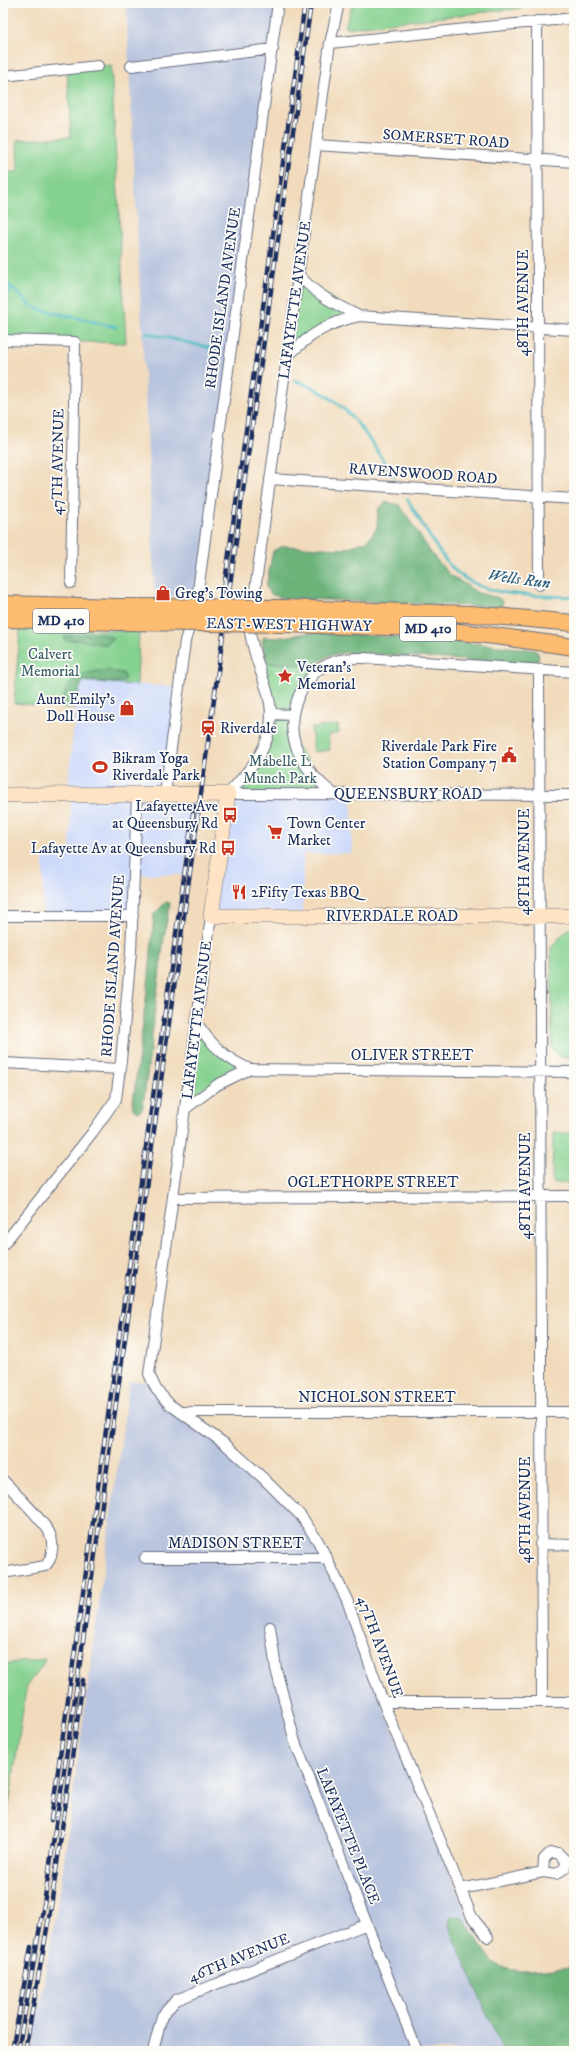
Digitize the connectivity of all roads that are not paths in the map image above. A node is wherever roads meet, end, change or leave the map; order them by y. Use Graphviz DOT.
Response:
graph roads {
  1 [pos="278,3"];
  2 [pos="339,3"];
  3 [pos="574,18"];
  4 [pos="537,22"];
  5 [pos="330,43"];
  6 [pos="272,49"];
  7 [pos="98,66"];
  8 [pos="131,66"];
  9 [pos="3,76"];
  10 [pos="316,145"];
  11 [pos="537,160"];
  12 [pos="574,162"];
  13 [pos="299,275"];
  14 [pos="359,316"];
  15 [pos="538,328"];
  16 [pos="574,330"];
  17 [pos="3,340"];
  18 [pos="288,356"];
  19 [pos="270,479"];
  20 [pos="538,497"];
  21 [pos="574,499"];
  22 [pos="71,582"];
  23 [pos="539,585"];
  24 [pos="197,598"];
  25 [pos="254,598"];
  26 [pos="3,604"];
  27 [pos="120,615"];
  28 [pos="282,616"];
  29 [pos="3,619"];
  30 [pos="574,623"];
  31 [pos="188,631"];
  32 [pos="250,632"];
  33 [pos="574,647"];
  34 [pos="539,670"];
  35 [pos="574,672"];
  36 [pos="270,714"];
  37 [pos="292,715"];
  38 [pos="137,794"];
  39 [pos="166,794"];
  40 [pos="228,794"];
  41 [pos="334,794"];
  42 [pos="3,795"];
  43 [pos="539,795"];
  44 [pos="574,795"];
  45 [pos="3,916"];
  46 [pos="133,916"];
  47 [pos="211,916"];
  48 [pos="540,916"];
  49 [pos="574,916"];
  50 [pos="196,1023"];
  51 [pos="3,1063"];
  52 [pos="121,1069"];
  53 [pos="250,1070"];
  54 [pos="540,1071"];
  55 [pos="574,1072"];
  56 [pos="185,1109"];
  57 [pos="540,1196"];
  58 [pos="574,1196"];
  59 [pos="173,1198"];
  60 [pos="3,1245"];
  61 [pos="180,1412"];
  62 [pos="540,1412"];
  63 [pos="574,1412"];
  64 [pos="3,1480"];
  65 [pos="540,1544"];
  66 [pos="574,1545"];
  67 [pos="145,1558"];
  68 [pos="327,1558"];
  69 [pos="3,1573"];
  70 [pos="270,1627"];
  71 [pos="383,1702"];
  72 [pos="542,1702"];
  73 [pos="574,1702"];
  74 [pos="543,1872"];
  75 [pos="461,1889"];
  76 [pos="366,1924"];
  77 [pos="488,1937"];
  78 [pos="153,2051"];
  79 [pos="418,2051"];
  1 -- 6 [label="street, RHODE ISLAND AVENUE"];
  2 -- 5 [label="street, LAFAYETTE AVENUE"];
  3 -- 4 [label="street"];
  4 -- 5 [label="street"];
  4 -- 11 [label="street, 48TH AVENUE"];
  5 -- 10 [label="street, LAFAYETTE AVENUE"];
  6 -- 8 [label="street"];
  6 -- 24 [label="street, RHODE ISLAND AVENUE"];
  7 -- 9 [label="street"];
  10 -- 11 [label="street, SOMERSET ROAD"];
  10 -- 13 [label="street, LAFAYETTE AVENUE"];
  11 -- 12 [label="street, SOMERSET ROAD"];
  11 -- 15 [label="street, 48TH AVENUE"];
  13 -- 14 [label="street"];
  13 -- 18 [label="street, LAFAYETTE AVENUE"];
  14 -- 15 [label="street"];
  14 -- 18 [label="street"];
  15 -- 16 [label="street"];
  15 -- 20 [label="street, 48TH AVENUE"];
  17 -- 22 [label="street, 47TH AVENUE"];
  18 -- 19 [label="street, LAFAYETTE AVENUE"];
  19 -- 20 [label="street, RAVENSWOOD ROAD"];
  19 -- 25 [label="street, LAFAYETTE AVENUE"];
  20 -- 21 [label="street, RAVENSWOOD ROAD"];
  20 -- 23 [label="street, 48TH AVENUE"];
  26 -- 27 [label="main road, EAST-WEST HIGHWAY / MD 410"];
  27 -- 28 [label="main road, EAST-WEST HIGHWAY / MD 410, bridge"];
  27 -- 29 [label="main road, EAST-WEST HIGHWAY / MD 410"];
  28 -- 30 [label="main road, EAST-WEST HIGHWAY / MD 410"];
  28 -- 33 [label="main road, EAST-WEST HIGHWAY / MD 410"];
  31 -- 39 [label="street"];
  32 -- 36 [label="street"];
  34 -- 35 [label="street"];
  34 -- 37 [label="street"];
  34 -- 43 [label="street, 48TH AVENUE"];
  36 -- 37 [label="street"];
  36 -- 40 [label="street"];
  37 -- 41 [label="street"];
  38 -- 39 [label="street, QUEENSBURY ROAD"];
  38 -- 42 [label="street, QUEENSBURY ROAD"];
  38 -- 46 [label="street, RHODE ISLAND AVENUE"];
  39 -- 40 [label="street, QUEENSBURY ROAD"];
  40 -- 41 [label="street, QUEENSBURY ROAD"];
  40 -- 47 [label="street, LAFAYETTE AVENUE"];
  41 -- 43 [label="street, QUEENSBURY ROAD"];
  43 -- 44 [label="street, QUEENSBURY ROAD"];
  43 -- 48 [label="street, 48TH AVENUE"];
  45 -- 46 [label="street"];
  46 -- 52 [label="street, RHODE ISLAND AVENUE"];
  47 -- 48 [label="street, RIVERDALE ROAD"];
  47 -- 50 [label="street, LAFAYETTE AVENUE"];
  48 -- 49 [label="street, RIVERDALE ROAD"];
  48 -- 54 [label="street, 48TH AVENUE"];
  50 -- 53 [label="street, OLIVER STREET"];
  50 -- 56 [label="street, LAFAYETTE AVENUE"];
  51 -- 52 [label="street"];
  52 -- 60 [label="street, RHODE ISLAND AVENUE"];
  53 -- 54 [label="street, OLIVER STREET"];
  53 -- 56 [label="street, OLIVER STREET"];
  54 -- 55 [label="street, OLIVER STREET"];
  54 -- 57 [label="street, 48TH AVENUE"];
  56 -- 59 [label="street, LAFAYETTE AVENUE"];
  57 -- 58 [label="street, OGLETHORPE STREET"];
  57 -- 59 [label="street, OGLETHORPE STREET"];
  57 -- 62 [label="street, 48TH AVENUE"];
  59 -- 61 [label="street, LAFAYETTE AVENUE"];
  61 -- 62 [label="street, NICHOLSON STREET"];
  61 -- 68 [label="street, 47TH AVENUE"];
  62 -- 63 [label="street, NICHOLSON STREET"];
  62 -- 65 [label="street, 48TH AVENUE"];
  64 -- 69 [label="street"];
  65 -- 66 [label="street"];
  65 -- 72 [label="street, 48TH AVENUE"];
  67 -- 68 [label="street, MADISON STREET"];
  68 -- 71 [label="street, 47TH AVENUE"];
  70 -- 76 [label="street, LAFAYETTE PLACE"];
  71 -- 72 [label="street"];
  71 -- 75 [label="street, 47TH AVENUE"];
  72 -- 73 [label="street"];
  74 -- 75 [label="street"];
  75 -- 77 [label="street, 47TH AVENUE"];
  76 -- 78 [label="street, 46TH AVENUE"];
  76 -- 79 [label="street, LAFAYETTE PLACE"];
}
